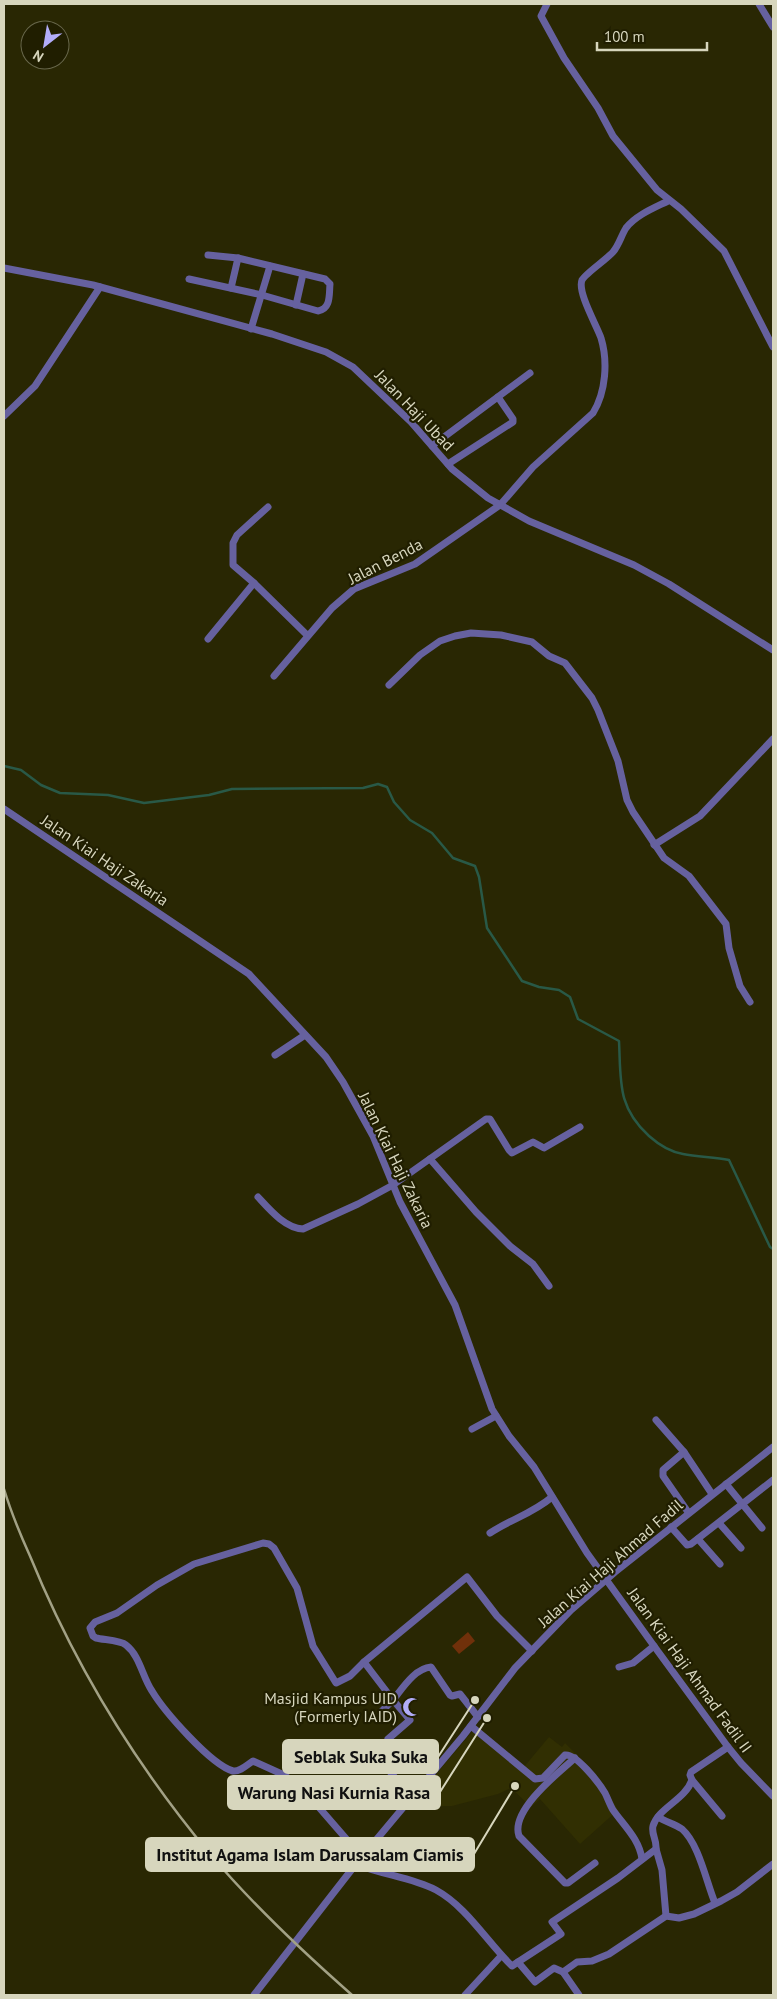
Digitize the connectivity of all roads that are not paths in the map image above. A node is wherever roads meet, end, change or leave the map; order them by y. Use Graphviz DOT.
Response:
graph roads {
  1 [pos="759,4"];
  2 [pos="544,5"];
  3 [pos="773,27"];
  4 [pos="668,201"];
  5 [pos="208,255"];
  6 [pos="238,258"];
  7 [pos="270,266"];
  8 [pos="4,268"];
  9 [pos="303,274"];
  10 [pos="189,279"];
  11 [pos="100,287"];
  12 [pos="231,288"];
  13 [pos="262,295"];
  14 [pos="296,304"];
  15 [pos="251,328"];
  16 [pos="773,347"];
  17 [pos="530,373"];
  18 [pos="498,397"];
  19 [pos="4,416"];
  20 [pos="432,446"];
  21 [pos="448,464"];
  22 [pos="500,505"];
  23 [pos="268,508"];
  24 [pos="254,583"];
  25 [pos="308,636"];
  26 [pos="208,639"];
  27 [pos="773,650"];
  28 [pos="274,676"];
  29 [pos="389,685"];
  30 [pos="773,739"];
  31 [pos="4,809"];
  32 [pos="654,845"];
  33 [pos="750,1002"];
  34 [pos="305,1035"];
  35 [pos="275,1055"];
  36 [pos="580,1127"];
  37 [pos="430,1159"];
  38 [pos="393,1185"];
  39 [pos="258,1197"];
  40 [pos="550,1286"];
  41 [pos="496,1416"];
  42 [pos="656,1420"];
  43 [pos="472,1429"];
  44 [pos="773,1446"];
  45 [pos="684,1452"];
  46 [pos="773,1480"];
  47 [pos="726,1484"];
  48 [pos="712,1494"];
  49 [pos="552,1497"];
  50 [pos="741,1505"];
  51 [pos="688,1512"];
  52 [pos="719,1523"];
  53 [pos="671,1526"];
  54 [pos="762,1528"];
  55 [pos="490,1533"];
  56 [pos="698,1539"];
  57 [pos="741,1548"];
  58 [pos="720,1564"];
  59 [pos="607,1580"];
  60 [pos="654,1646"];
  61 [pos="532,1651"];
  62 [pos="364,1662"];
  63 [pos="619,1667"];
  64 [pos="392,1700"];
  65 [pos="381,1712"];
  66 [pos="478,1717"];
  67 [pos="471,1726"];
  68 [pos="728,1747"];
  69 [pos="371,1749"];
  70 [pos="575,1758"];
  71 [pos="384,1764"];
  72 [pos="692,1780"];
  73 [pos="773,1796"];
  74 [pos="412,1798"];
  75 [pos="722,1816"];
  76 [pos="660,1818"];
  77 [pos="656,1849"];
  78 [pos="362,1857"];
  79 [pos="642,1859"];
  80 [pos="595,1863"];
  81 [pos="356,1864"];
  82 [pos="773,1864"];
  83 [pos="715,1903"];
  84 [pos="666,1916"];
  85 [pos="501,1956"];
  86 [pos="518,1962"];
  87 [pos="563,1972"];
  88 [pos="254,1995"];
  89 [pos="465,1995"];
  90 [pos="579,1995"];
  1 -- 3 [label="street"];
  2 -- 4 [label="street"];
  4 -- 16 [label="street"];
  4 -- 22 [label="street, Jalan Benda"];
  5 -- 6 [label="street"];
  6 -- 7 [label="street"];
  6 -- 12 [label="street"];
  7 -- 9 [label="street"];
  7 -- 13 [label="street"];
  8 -- 11 [label="street, Jalan Haji Ubad"];
  9 -- 14 [label="street"];
  9 -- 14 [label="street"];
  10 -- 12 [label="street"];
  11 -- 15 [label="street, Jalan Haji Ubad"];
  11 -- 19 [label="street"];
  12 -- 13 [label="street"];
  13 -- 14 [label="street"];
  13 -- 15 [label="street"];
  15 -- 20 [label="street, Jalan Haji Ubad"];
  17 -- 18 [label="street"];
  18 -- 20 [label="street"];
  18 -- 21 [label="street"];
  20 -- 21 [label="street, Jalan Haji Ubad"];
  21 -- 22 [label="street, Jalan Haji Ubad"];
  22 -- 25 [label="street, Jalan Benda"];
  22 -- 27 [label="street, Jalan Haji Ubad"];
  23 -- 24 [label="street"];
  24 -- 25 [label="street"];
  24 -- 26 [label="street"];
  25 -- 28 [label="street, Jalan Benda"];
  29 -- 32 [label="street"];
  30 -- 32 [label="street"];
  31 -- 34 [label="street, Jalan Kiai Haji Zakaria"];
  32 -- 33 [label="street"];
  34 -- 35 [label="street"];
  34 -- 38 [label="street, Jalan Kiai Haji Zakaria"];
  36 -- 37 [label="street"];
  37 -- 38 [label="street"];
  37 -- 40 [label="street"];
  38 -- 39 [label="street"];
  38 -- 41 [label="street, Jalan Kiai Haji Zakaria"];
  41 -- 43 [label="street"];
  41 -- 49 [label="street, Jalan Kiai Haji Zakaria"];
  42 -- 45 [label="street"];
  44 -- 47 [label="street, Jalan Kiai Haji Ahmad Fadil"];
  45 -- 48 [label="street"];
  45 -- 51 [label="street"];
  46 -- 50 [label="street"];
  47 -- 48 [label="street, Jalan Kiai Haji Ahmad Fadil"];
  47 -- 50 [label="street"];
  48 -- 51 [label="street, Jalan Kiai Haji Ahmad Fadil"];
  49 -- 55 [label="street"];
  49 -- 59 [label="street, Jalan Kiai Haji Zakaria"];
  50 -- 52 [label="street"];
  50 -- 54 [label="street"];
  51 -- 53 [label="street, Jalan Kiai Haji Ahmad Fadil"];
  52 -- 56 [label="street"];
  52 -- 57 [label="street"];
  53 -- 56 [label="street"];
  53 -- 59 [label="street, Jalan Kiai Haji Ahmad Fadil"];
  56 -- 58 [label="street"];
  59 -- 60 [label="street, Jalan Kiai Haji Ahmad Fadil II"];
  59 -- 61 [label="street, Jalan Kiai Haji Ahmad Fadil"];
  60 -- 63 [label="street"];
  60 -- 68 [label="street, Jalan Kiai Haji Ahmad Fadil II"];
  61 -- 62 [label="street"];
  61 -- 66 [label="street, Jalan Kiai Haji Ahmad Fadil"];
  62 -- 64 [label="street"];
  62 -- 78 [label="street"];
  64 -- 65 [label="street"];
  64 -- 66 [label="street"];
  64 -- 71 [label="street"];
  66 -- 67 [label="street, Jalan Kiai Haji Ahmad Fadil"];
  67 -- 70 [label="street"];
  67 -- 74 [label="street, Jalan Kiai Haji Ahmad Fadil"];
  68 -- 72 [label="street"];
  68 -- 73 [label="street, Jalan Kiai Haji Ahmad Fadil II"];
  69 -- 71 [label="street"];
  70 -- 79 [label="street"];
  70 -- 80 [label="street"];
  71 -- 74 [label="street"];
  72 -- 75 [label="street"];
  72 -- 76 [label="street"];
  74 -- 78 [label="street, Jalan Kiai Haji Ahmad Fadil"];
  76 -- 77 [label="street"];
  76 -- 83 [label="street"];
  77 -- 79 [label="street"];
  77 -- 84 [label="street"];
  78 -- 81 [label="street, Jalan Kiai Haji Ahmad Fadil"];
  79 -- 86 [label="street"];
  81 -- 85 [label="street"];
  81 -- 88 [label="street, Jalan Kiai Haji Ahmad Fadil"];
  82 -- 83 [label="street"];
  83 -- 84 [label="street"];
  84 -- 87 [label="street"];
  85 -- 86 [label="street"];
  85 -- 89 [label="street"];
  86 -- 87 [label="street"];
  87 -- 90 [label="street"];
}
